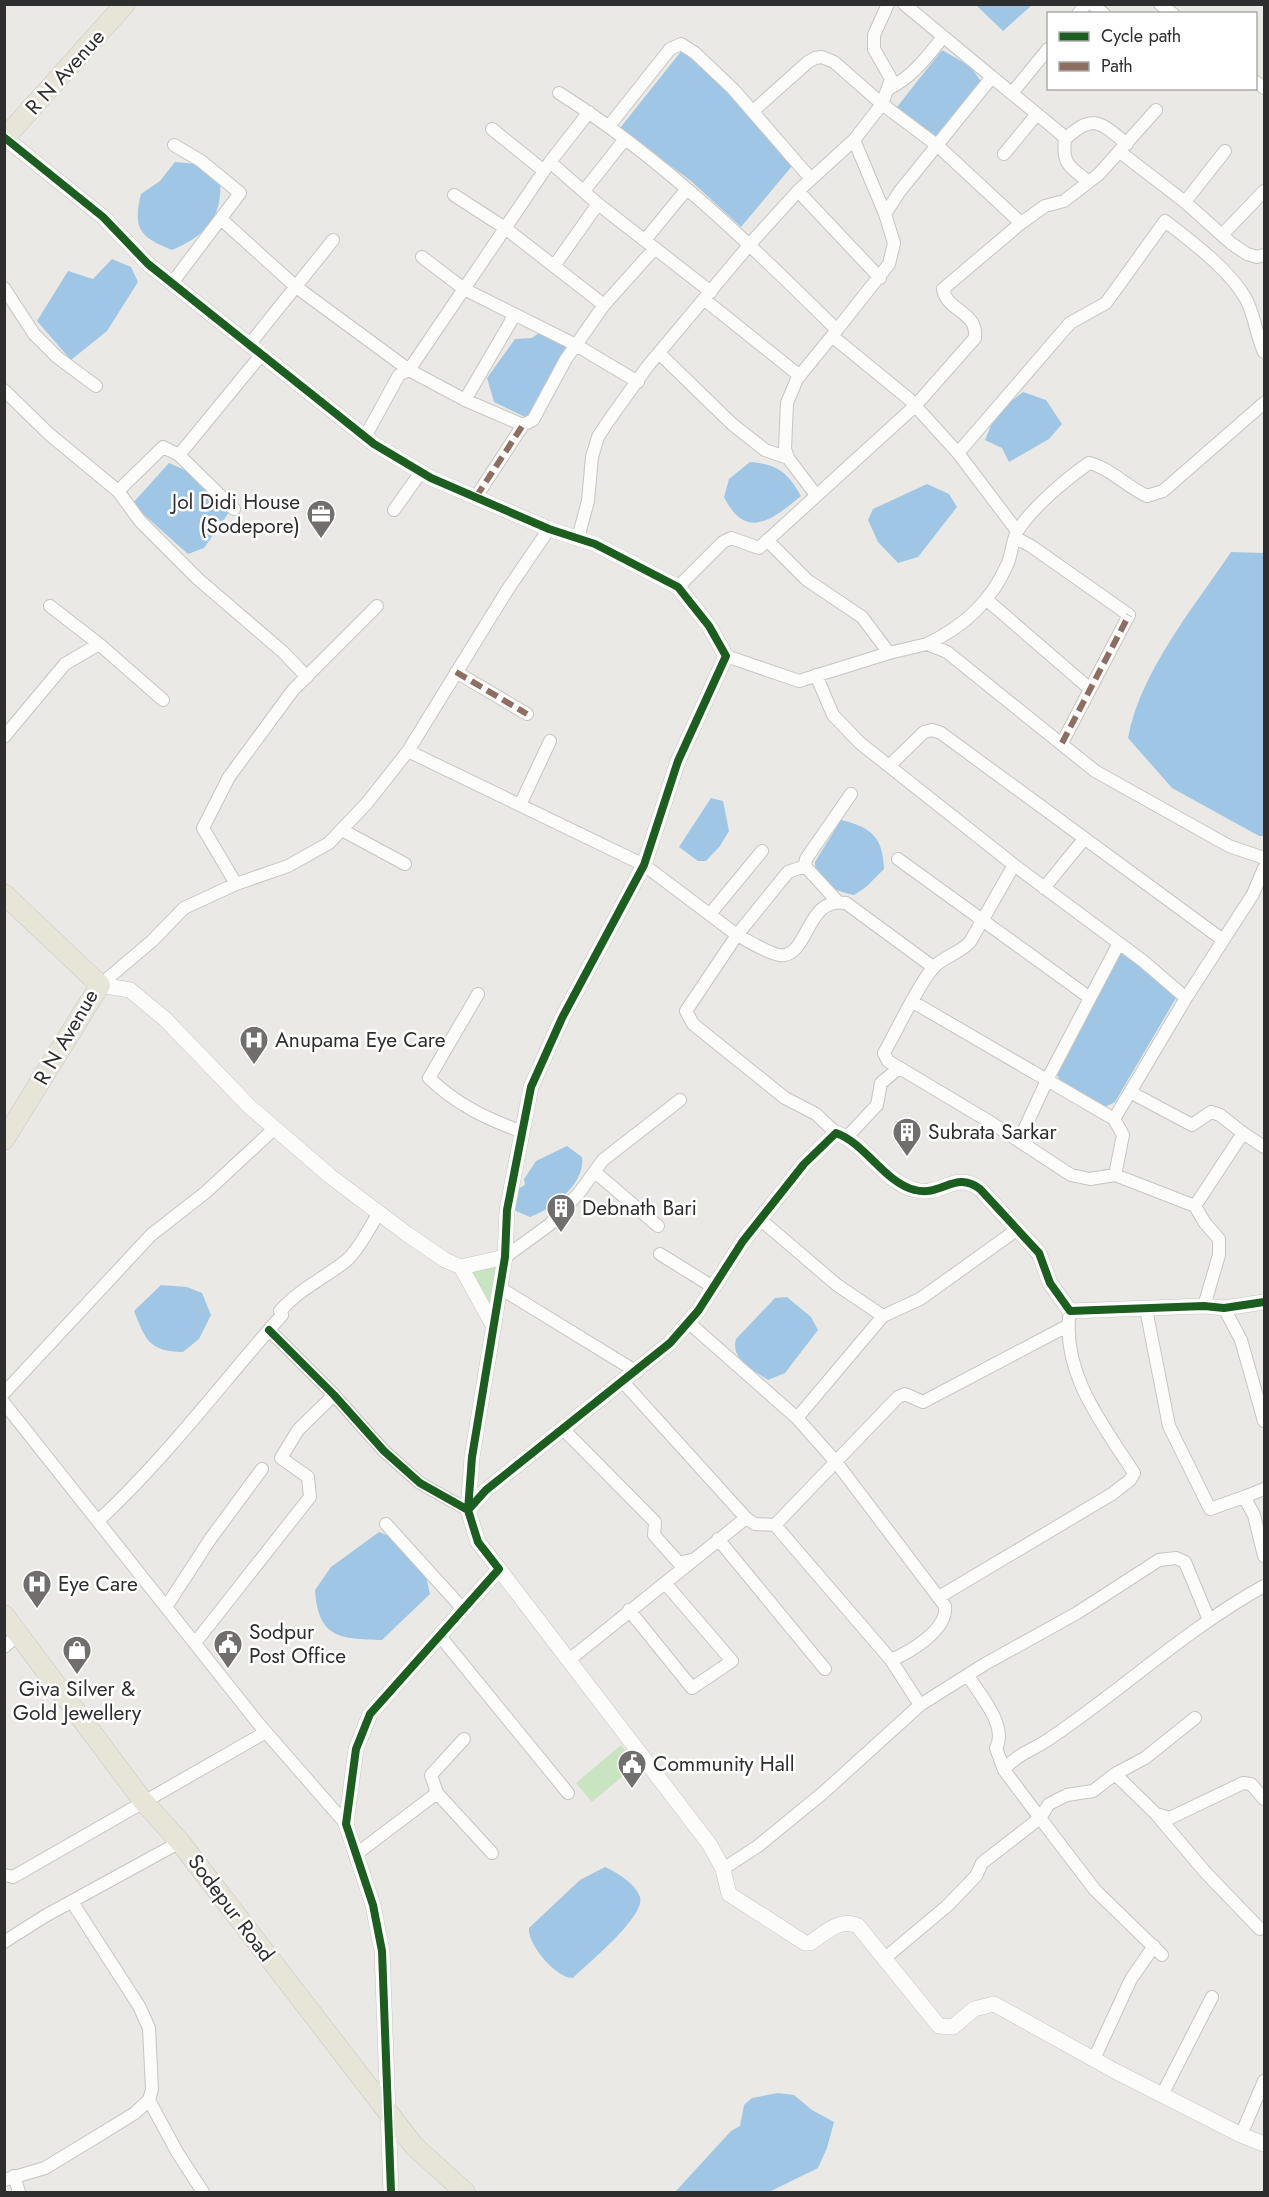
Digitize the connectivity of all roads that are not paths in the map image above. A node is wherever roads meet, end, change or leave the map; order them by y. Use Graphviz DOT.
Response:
graph roads {
  1 [pos="125,4"];
  2 [pos="888,4"];
  3 [pos="904,4"];
  4 [pos="943,37"];
  5 [pos="1047,51"];
  6 [pos="993,77"];
  7 [pos="890,88"];
  8 [pos="559,93"];
  9 [pos="1012,93"];
  10 [pos="882,104"];
  11 [pos="1156,110"];
  12 [pos="753,111"];
  13 [pos="589,112"];
  14 [pos="1037,114"];
  15 [pos="609,126"];
  16 [pos="492,129"];
  17 [pos="5,138"];
  18 [pos="625,138"];
  19 [pos="854,140"];
  20 [pos="1065,140"];
  21 [pos="174,145"];
  22 [pos="938,146"];
  23 [pos="1124,148"];
  24 [pos="1225,151"];
  25 [pos="1004,154"];
  26 [pos="547,167"];
  27 [pos="811,179"];
  28 [pos="1089,182"];
  29 [pos="686,190"];
  30 [pos="584,191"];
  31 [pos="798,191"];
  32 [pos="1264,191"];
  33 [pos="454,195"];
  34 [pos="1185,202"];
  35 [pos="598,204"];
  36 [pos="885,214"];
  37 [pos="221,219"];
  38 [pos="1021,223"];
  39 [pos="505,228"];
  40 [pos="1222,235"];
  41 [pos="333,240"];
  42 [pos="650,244"];
  43 [pos="750,244"];
  44 [pos="1264,255"];
  45 [pos="422,257"];
  46 [pos="554,266"];
  47 [pos="880,278"];
  48 [pos="172,283"];
  49 [pos="295,286"];
  50 [pos="4,288"];
  51 [pos="464,289"];
  52 [pos="708,296"];
  53 [pos="604,306"];
  54 [pos="514,316"];
  55 [pos="835,333"];
  56 [pos="249,345"];
  57 [pos="576,345"];
  58 [pos="1264,352"];
  59 [pos="659,353"];
  60 [pos="261,355"];
  61 [pos="409,370"];
  62 [pos="800,376"];
  63 [pos="638,382"];
  64 [pos="96,386"];
  65 [pos="4,390"];
  66 [pos="465,400"];
  67 [pos="1264,403"];
  68 [pos="915,406"];
  69 [pos="523,425"];
  70 [pos="365,437"];
  71 [pos="958,453"];
  72 [pos="179,455"];
  73 [pos="788,458"];
  74 [pos="422,472"];
  75 [pos="118,491"];
  76 [pos="816,495"];
  77 [pos="476,497"];
  78 [pos="234,509"];
  79 [pos="394,510"];
  80 [pos="549,529"];
  81 [pos="1016,535"];
  82 [pos="578,538"];
  83 [pos="767,540"];
  84 [pos="678,587"];
  85 [pos="987,600"];
  86 [pos="50,606"];
  87 [pos="377,606"];
  88 [pos="99,644"];
  89 [pos="927,644"];
  90 [pos="889,652"];
  91 [pos="726,656"];
  92 [pos="456,672"];
  93 [pos="816,675"];
  94 [pos="307,677"];
  95 [pos="1090,689"];
  96 [pos="163,700"];
  97 [pos="527,714"];
  98 [pos="4,737"];
  99 [pos="550,741"];
  100 [pos="1062,743"];
  101 [pos="408,752"];
  102 [pos="889,766"];
  103 [pos="851,794"];
  104 [pos="520,805"];
  105 [pos="342,830"];
  106 [pos="1084,839"];
  107 [pos="762,851"];
  108 [pos="1264,858"];
  109 [pos="898,859"];
  110 [pos="405,864"];
  111 [pos="644,865"];
  112 [pos="1014,865"];
  113 [pos="805,866"];
  114 [pos="1264,868"];
  115 [pos="237,884"];
  116 [pos="1044,888"];
  117 [pos="6,898"];
  118 [pos="837,901"];
  119 [pos="710,914"];
  120 [pos="984,919"];
  121 [pos="737,935"];
  122 [pos="1223,940"];
  123 [pos="1119,943"];
  124 [pos="933,968"];
  125 [pos="100,986"];
  126 [pos="478,994"];
  127 [pos="1090,998"];
  128 [pos="1186,998"];
  129 [pos="914,1002"];
  130 [pos="899,1068"];
  131 [pos="1047,1080"];
  132 [pos="1130,1092"];
  133 [pos="680,1100"];
  134 [pos="1114,1119"];
  135 [pos="275,1128"];
  136 [pos="523,1132"];
  137 [pos="1243,1133"];
  138 [pos="841,1135"];
  139 [pos="4,1140"];
  140 [pos="1019,1141"];
  141 [pos="1264,1147"];
  142 [pos="595,1172"];
  143 [pos="1116,1175"];
  144 [pos="1195,1206"];
  145 [pos="379,1213"];
  146 [pos="761,1220"];
  147 [pos="658,1226"];
  148 [pos="1018,1229"];
  149 [pos="660,1254"];
  150 [pos="505,1257"];
  151 [pos="461,1267"];
  152 [pos="713,1287"];
  153 [pos="500,1288"];
  154 [pos="1264,1302"];
  155 [pos="1204,1306"];
  156 [pos="1224,1308"];
  157 [pos="1146,1309"];
  158 [pos="883,1316"];
  159 [pos="1070,1318"];
  160 [pos="688,1322"];
  161 [pos="494,1327"];
  162 [pos="269,1330"];
  163 [pos="637,1372"];
  164 [pos="623,1382"];
  165 [pos="4,1393"];
  166 [pos="334,1395"];
  167 [pos="4,1403"];
  168 [pos="797,1418"];
  169 [pos="1264,1421"];
  170 [pos="562,1428"];
  171 [pos="836,1462"];
  172 [pos="262,1469"];
  173 [pos="1264,1489"];
  174 [pos="1244,1497"];
  175 [pos="468,1510"];
  176 [pos="747,1518"];
  177 [pos="98,1521"];
  178 [pos="386,1524"];
  179 [pos="775,1525"];
  180 [pos="718,1539"];
  181 [pos="1264,1556"];
  182 [pos="692,1559"];
  183 [pos="499,1569"];
  184 [pos="665,1583"];
  185 [pos="1264,1586"];
  186 [pos="939,1598"];
  187 [pos="166,1607"];
  188 [pos="462,1608"];
  189 [pos="629,1610"];
  190 [pos="4,1615"];
  191 [pos="1209,1620"];
  192 [pos="439,1635"];
  193 [pos="12,1640"];
  194 [pos="195,1643"];
  195 [pos="569,1660"];
  196 [pos="891,1660"];
  197 [pos="825,1669"];
  198 [pos="968,1676"];
  199 [pos="920,1705"];
  200 [pos="1195,1718"];
  201 [pos="266,1732"];
  202 [pos="464,1739"];
  203 [pos="1004,1770"];
  204 [pos="1115,1774"];
  205 [pos="437,1793"];
  206 [pos="568,1793"];
  207 [pos="1264,1799"];
  208 [pos="143,1801"];
  209 [pos="1156,1814"];
  210 [pos="1040,1818"];
  211 [pos="346,1824"];
  212 [pos="180,1842"];
  213 [pos="492,1853"];
  214 [pos="355,1855"];
  215 [pos="723,1869"];
  216 [pos="4,1875"];
  217 [pos="72,1902"];
  218 [pos="1260,1929"];
  219 [pos="4,1942"];
  220 [pos="885,1958"];
  221 [pos="1212,1997"];
  222 [pos="1094,2059"];
  223 [pos="1264,2080"];
  224 [pos="1162,2095"];
  225 [pos="149,2100"];
  226 [pos="389,2114"];
  227 [pos="1241,2135"];
  228 [pos="1264,2144"];
  229 [pos="9,2178"];
  230 [pos="19,2193"];
  231 [pos="204,2193"];
  232 [pos="391,2193"];
  233 [pos="465,2193"];
  1 -- 17 [label="main road, R N Avenue"];
  2 -- 7 [label="street"];
  3 -- 4 [label="street"];
  4 -- 6 [label="street"];
  4 -- 7 [label="street"];
  5 -- 9 [label="street"];
  6 -- 9 [label="street"];
  6 -- 22 [label="street"];
  7 -- 10 [label="street"];
  8 -- 13 [label="street"];
  9 -- 14 [label="street"];
  10 -- 12 [label="street"];
  10 -- 19 [label="street"];
  10 -- 22 [label="street"];
  11 -- 23 [label="street"];
  12 -- 15 [label="street"];
  12 -- 27 [label="street"];
  13 -- 15 [label="street"];
  13 -- 26 [label="street"];
  14 -- 20 [label="street"];
  14 -- 25 [label="street"];
  15 -- 18 [label="street"];
  16 -- 26 [label="street"];
  17 -- 48 [label="street"];
  18 -- 29 [label="street"];
  18 -- 30 [label="street"];
  19 -- 27 [label="street"];
  19 -- 36 [label="street"];
  20 -- 23 [label="street"];
  20 -- 28 [label="street"];
  21 -- 37 [label="street"];
  22 -- 36 [label="street"];
  22 -- 38 [label="street"];
  23 -- 28 [label="street"];
  23 -- 34 [label="street"];
  24 -- 34 [label="street"];
  26 -- 30 [label="street"];
  26 -- 39 [label="street"];
  27 -- 31 [label="street"];
  28 -- 38 [label="street"];
  29 -- 42 [label="street"];
  29 -- 43 [label="street"];
  30 -- 35 [label="street"];
  31 -- 43 [label="street"];
  31 -- 47 [label="street"];
  32 -- 40 [label="street"];
  33 -- 39 [label="street"];
  34 -- 40 [label="street"];
  35 -- 42 [label="street"];
  35 -- 46 [label="street"];
  36 -- 47 [label="street"];
  37 -- 48 [label="street"];
  37 -- 49 [label="street"];
  38 -- 68 [label="street"];
  39 -- 46 [label="street"];
  39 -- 51 [label="street"];
  40 -- 44 [label="street"];
  41 -- 49 [label="street"];
  42 -- 52 [label="street"];
  42 -- 53 [label="street"];
  43 -- 52 [label="street"];
  43 -- 55 [label="street"];
  45 -- 51 [label="street"];
  46 -- 53 [label="street"];
  47 -- 55 [label="street"];
  48 -- 56 [label="street"];
  49 -- 56 [label="street"];
  49 -- 61 [label="street"];
  50 -- 64 [label="street"];
  51 -- 54 [label="street"];
  51 -- 61 [label="street"];
  52 -- 59 [label="street"];
  52 -- 62 [label="street"];
  53 -- 57 [label="street"];
  54 -- 57 [label="street"];
  54 -- 66 [label="street"];
  55 -- 62 [label="street"];
  55 -- 68 [label="street"];
  56 -- 60 [label="street"];
  57 -- 63 [label="street"];
  57 -- 69 [label="street"];
  58 -- 71 [label="street"];
  59 -- 63 [label="street"];
  59 -- 73 [label="street"];
  60 -- 70 [label="street"];
  60 -- 72 [label="street"];
  61 -- 66 [label="street"];
  61 -- 70 [label="street"];
  62 -- 73 [label="street"];
  63 -- 82 [label="street"];
  65 -- 75 [label="street"];
  66 -- 69 [label="street"];
  67 -- 81 [label="street"];
  68 -- 71 [label="street"];
  68 -- 76 [label="street"];
  69 -- 77 [label="street"];
  70 -- 74 [label="street"];
  71 -- 81 [label="street"];
  72 -- 75 [label="street"];
  72 -- 78 [label="street"];
  73 -- 76 [label="street"];
  74 -- 77 [label="street"];
  74 -- 79 [label="street"];
  75 -- 94 [label="street"];
  76 -- 83 [label="street"];
  77 -- 80 [label="street"];
  80 -- 82 [label="street"];
  80 -- 92 [label="street"];
  81 -- 85 [label="street"];
  81 -- 95 [label="street"];
  82 -- 84 [label="street"];
  83 -- 84 [label="street"];
  83 -- 90 [label="street"];
  84 -- 91 [label="street"];
  85 -- 89 [label="street"];
  85 -- 95 [label="street"];
  86 -- 88 [label="street"];
  87 -- 94 [label="street"];
  88 -- 96 [label="street"];
  88 -- 98 [label="street"];
  89 -- 90 [label="street"];
  89 -- 100 [label="street"];
  90 -- 93 [label="street"];
  91 -- 93 [label="street"];
  91 -- 111 [label="street"];
  92 -- 97 [label="street"];
  92 -- 101 [label="street"];
  93 -- 102 [label="street"];
  94 -- 115 [label="street"];
  95 -- 100 [label="street"];
  99 -- 104 [label="street"];
  100 -- 108 [label="street"];
  101 -- 104 [label="street"];
  101 -- 105 [label="street"];
  102 -- 106 [label="street"];
  102 -- 112 [label="street"];
  103 -- 113 [label="street"];
  104 -- 111 [label="street"];
  105 -- 110 [label="street"];
  105 -- 115 [label="street"];
  106 -- 116 [label="street"];
  106 -- 122 [label="street"];
  107 -- 119 [label="street"];
  109 -- 120 [label="street"];
  111 -- 119 [label="street"];
  111 -- 136 [label="street"];
  112 -- 116 [label="street"];
  112 -- 120 [label="street"];
  113 -- 118 [label="street"];
  113 -- 121 [label="street"];
  114 -- 122 [label="street"];
  115 -- 125 [label="street"];
  116 -- 123 [label="street"];
  117 -- 125 [label="main road, R N Avenue"];
  118 -- 121 [label="street"];
  118 -- 124 [label="street"];
  119 -- 121 [label="street"];
  120 -- 124 [label="street"];
  120 -- 127 [label="street"];
  121 -- 138 [label="street"];
  122 -- 128 [label="street"];
  123 -- 127 [label="street"];
  123 -- 128 [label="street"];
  124 -- 129 [label="street"];
  125 -- 135 [label="street"];
  125 -- 139 [label="main road, R N Avenue"];
  126 -- 136 [label="street"];
  127 -- 131 [label="street"];
  128 -- 132 [label="street"];
  129 -- 130 [label="street"];
  129 -- 131 [label="street"];
  130 -- 138 [label="street"];
  130 -- 140 [label="street"];
  131 -- 134 [label="street"];
  131 -- 140 [label="street"];
  132 -- 134 [label="street"];
  132 -- 137 [label="street"];
  133 -- 142 [label="street"];
  134 -- 143 [label="street"];
  135 -- 145 [label="street"];
  135 -- 165 [label="street"];
  136 -- 150 [label="street"];
  137 -- 141 [label="street"];
  137 -- 144 [label="street"];
  138 -- 146 [label="street"];
  138 -- 148 [label="street"];
  140 -- 143 [label="street"];
  142 -- 147 [label="street"];
  142 -- 150 [label="street"];
  143 -- 144 [label="street"];
  144 -- 155 [label="street"];
  145 -- 151 [label="street"];
  145 -- 162 [label="street"];
  146 -- 152 [label="street"];
  146 -- 158 [label="street"];
  148 -- 158 [label="street"];
  148 -- 159 [label="street"];
  149 -- 152 [label="street"];
  150 -- 151 [label="street"];
  150 -- 153 [label="street"];
  151 -- 161 [label="street"];
  152 -- 160 [label="street"];
  153 -- 161 [label="street"];
  153 -- 163 [label="street"];
  154 -- 156 [label="street"];
  155 -- 156 [label="street"];
  155 -- 157 [label="street"];
  156 -- 169 [label="street"];
  157 -- 159 [label="street"];
  157 -- 174 [label="street"];
  158 -- 168 [label="street"];
  159 -- 171 [label="street"];
  159 -- 186 [label="street"];
  160 -- 163 [label="street"];
  160 -- 168 [label="street"];
  161 -- 175 [label="street"];
  162 -- 166 [label="street"];
  162 -- 177 [label="street"];
  163 -- 164 [label="street"];
  164 -- 170 [label="street"];
  164 -- 176 [label="street"];
  166 -- 175 [label="street"];
  166 -- 194 [label="street"];
  167 -- 177 [label="street"];
  168 -- 171 [label="street"];
  170 -- 175 [label="street"];
  170 -- 182 [label="street"];
  171 -- 179 [label="street"];
  171 -- 186 [label="street"];
  172 -- 187 [label="street"];
  173 -- 174 [label="street"];
  174 -- 181 [label="street"];
  175 -- 183 [label="street"];
  176 -- 179 [label="street"];
  176 -- 180 [label="street"];
  177 -- 187 [label="street"];
  178 -- 188 [label="street"];
  179 -- 196 [label="street"];
  180 -- 182 [label="street"];
  180 -- 197 [label="street"];
  182 -- 184 [label="street"];
  183 -- 188 [label="street"];
  183 -- 195 [label="street"];
  184 -- 189 [label="street"];
  184 -- 189 [label="street"];
  185 -- 191 [label="street"];
  186 -- 196 [label="street"];
  187 -- 194 [label="street"];
  188 -- 192 [label="street"];
  189 -- 195 [label="street"];
  190 -- 193 [label="main road, Sodepur Road"];
  191 -- 198 [label="street"];
  191 -- 203 [label="street"];
  192 -- 206 [label="street"];
  192 -- 211 [label="street"];
  193 -- 208 [label="main road, Sodepur Road"];
  194 -- 201 [label="street"];
  195 -- 215 [label="street"];
  196 -- 199 [label="street"];
  198 -- 199 [label="street"];
  198 -- 203 [label="street"];
  199 -- 215 [label="street"];
  200 -- 204 [label="street"];
  201 -- 208 [label="street"];
  201 -- 211 [label="street"];
  202 -- 205 [label="street"];
  203 -- 210 [label="street"];
  204 -- 209 [label="street"];
  204 -- 210 [label="street"];
  205 -- 213 [label="street"];
  205 -- 214 [label="street"];
  207 -- 209 [label="street"];
  208 -- 212 [label="main road, Sodepur Road"];
  208 -- 216 [label="street"];
  209 -- 218 [label="street"];
  210 -- 220 [label="street"];
  210 -- 222 [label="street"];
  211 -- 214 [label="street"];
  212 -- 217 [label="street"];
  212 -- 226 [label="main road, Sodepur Road"];
  214 -- 226 [label="street"];
  215 -- 220 [label="street"];
  217 -- 219 [label="street"];
  217 -- 225 [label="street"];
  220 -- 222 [label="street"];
  221 -- 224 [label="street"];
  222 -- 224 [label="street"];
  223 -- 227 [label="street"];
  224 -- 227 [label="street"];
  225 -- 229 [label="street"];
  225 -- 231 [label="street"];
  226 -- 232 [label="street"];
  226 -- 233 [label="main road, Sodepur Road"];
  227 -- 228 [label="street"];
  229 -- 230 [label="street"];
}
